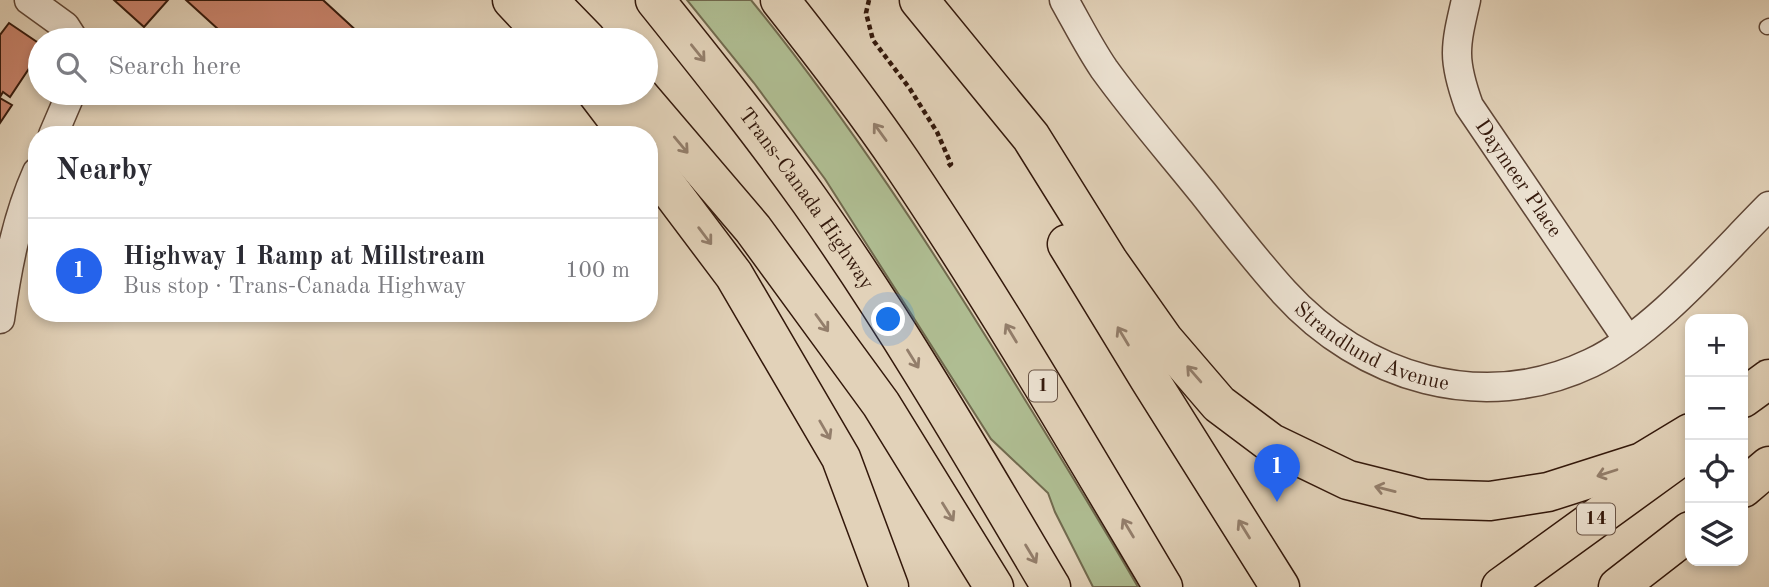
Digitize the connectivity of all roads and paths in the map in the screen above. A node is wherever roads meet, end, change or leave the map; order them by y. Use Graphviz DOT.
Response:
graph roads {
  1 [pos="29,0"];
  2 [pos="512,0"];
  3 [pos="548,0"];
  4 [pos="655,0"];
  5 [pos="780,0"];
  6 [pos="869,0"];
  7 [pos="912,0"];
  8 [pos="919,0"];
  9 [pos="1064,0"];
  10 [pos="1466,0"];
  11 [pos="66,28"];
  12 [pos="539,28"];
  13 [pos="575,28"];
  14 [pos="66,105"];
  15 [pos="606,105"];
  16 [pos="647,105"];
  17 [pos="57,126"];
  18 [pos="622,126"];
  19 [pos="658,174"];
  20 [pos="919,188"];
  21 [pos="28,196"];
  22 [pos="1769,206"];
  23 [pos="0,319"];
  24 [pos="1628,340"];
  25 [pos="1769,379"];
  26 [pos="1769,387"];
  27 [pos="1748,394"];
  28 [pos="1748,404"];
  29 [pos="1685,436"];
  30 [pos="1685,454"];
  31 [pos="1769,466"];
  32 [pos="1748,484"];
  33 [pos="1685,535"];
  34 [pos="889,587"];
  35 [pos="994,587"];
  36 [pos="1051,587"];
  37 [pos="1163,587"];
  38 [pos="1280,587"];
  39 [pos="1501,587"];
  40 [pos="1618,587"];
  1 -- 11 [label="street"];
  2 -- 12 [label="main road"];
  3 -- 13 [label="main road"];
  4 -- 36 [label="main road, Trans-Canada Highway, one-way"];
  20 -- 5 [label="main road, 1, one-way"];
  6 -- 20 [label="path"];
  38 -- 7 [label="main road, one-way"];
  29 -- 8 [label="main road, one-way"];
  9 -- 24 [label="street, Strandlund Avenue"];
  10 -- 24 [label="street, Daymeer Place"];
  14 -- 17 [label="street"];
  15 -- 18 [label="main road"];
  16 -- 35 [label="main road, one-way"];
  19 -- 34 [label="main road, one-way"];
  37 -- 20 [label="main road, 1, one-way"];
  21 -- 23 [label="street"];
  22 -- 24 [label="street, Strandlund Avenue"];
  25 -- 27 [label="main road"];
  26 -- 28 [label="main road"];
  30 -- 39 [label="main road, 14"];
  31 -- 32 [label="main road"];
  33 -- 40 [label="main road"];
}
